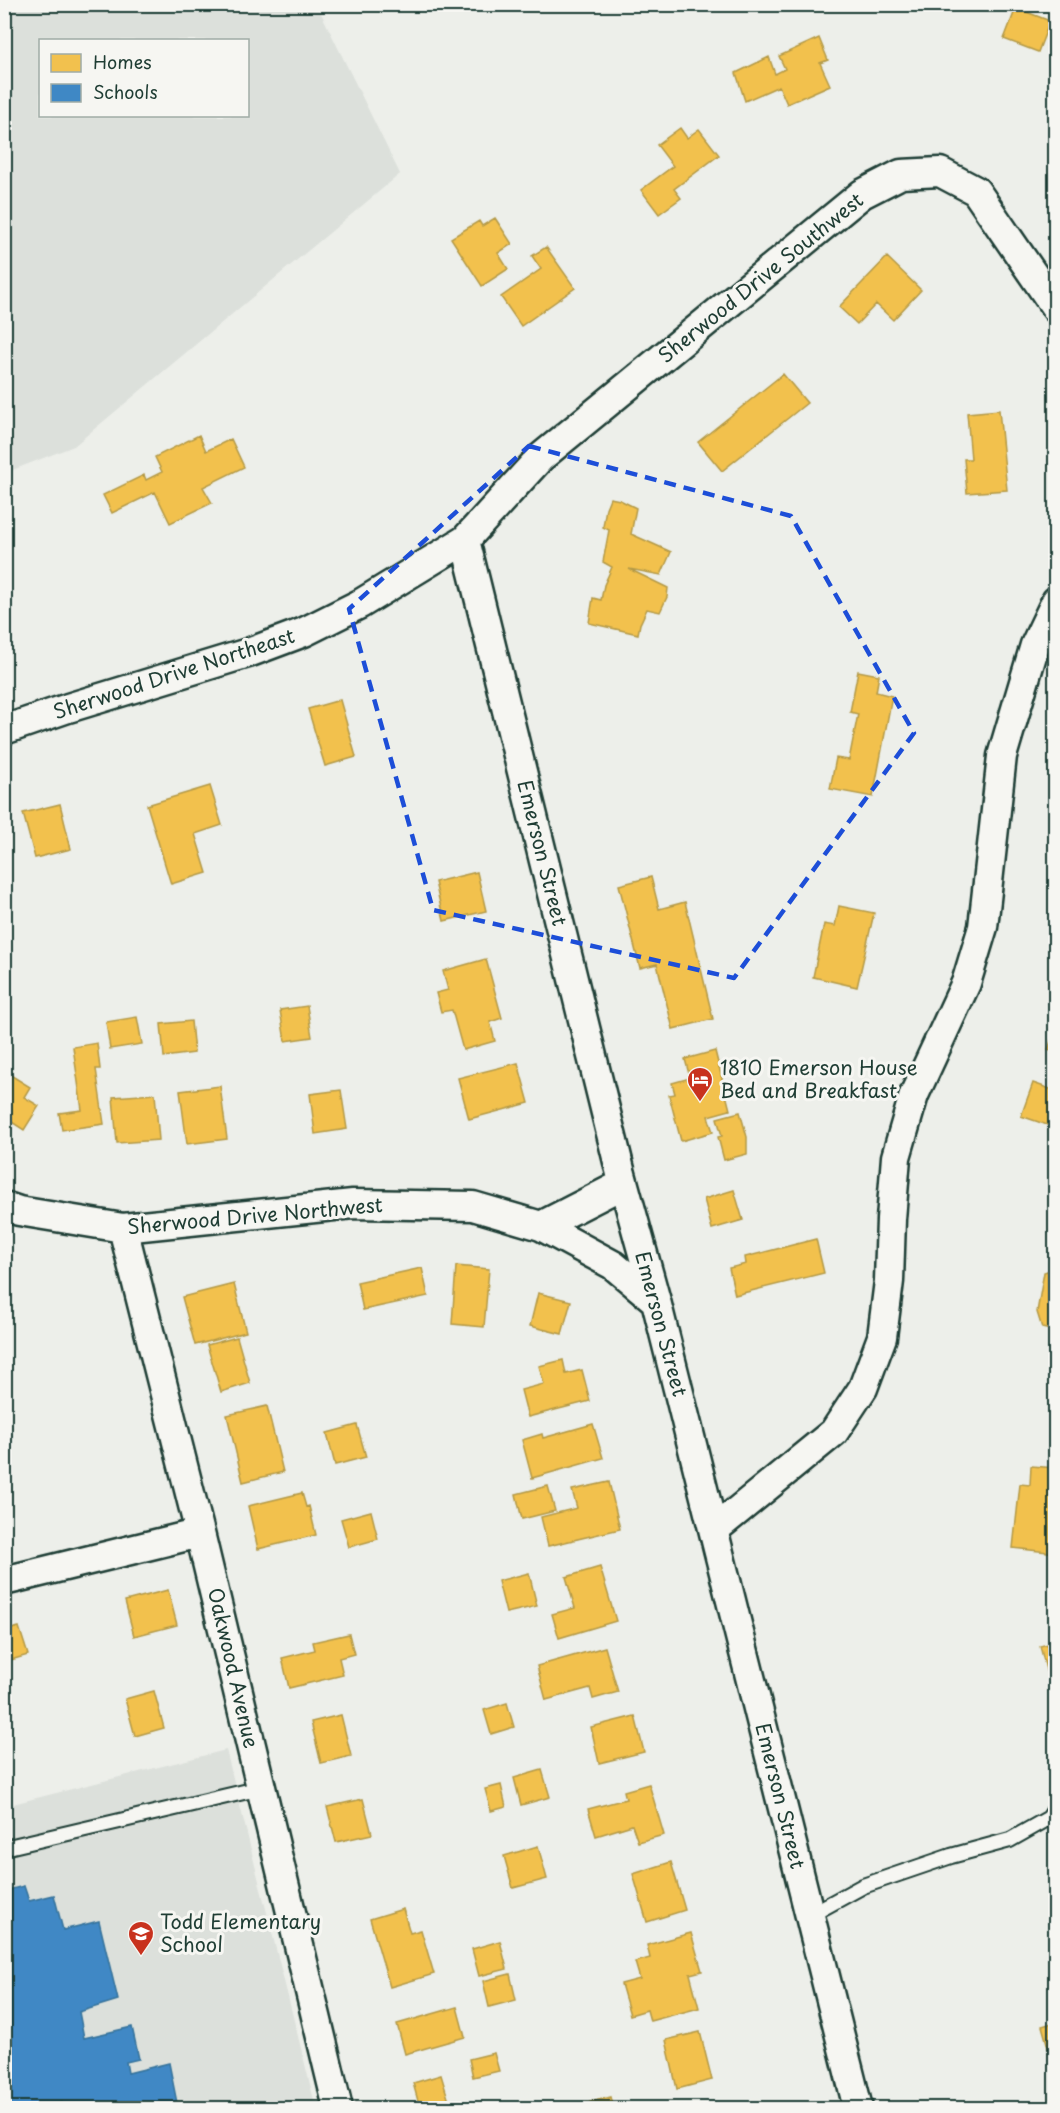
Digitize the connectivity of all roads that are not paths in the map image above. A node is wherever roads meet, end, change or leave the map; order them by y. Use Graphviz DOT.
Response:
graph roads {
  1 [pos="1056,308"];
  2 [pos="465,540"];
  3 [pos="1056,601"];
  4 [pos="4,730"];
  5 [pos="623,1184"];
  6 [pos="4,1206"];
  7 [pos="541,1226"];
  8 [pos="123,1228"];
  9 [pos="656,1301"];
  10 [pos="714,1530"];
  11 [pos="200,1533"];
  12 [pos="4,1581"];
  13 [pos="261,1788"];
  14 [pos="1056,1807"];
  15 [pos="4,1848"];
  16 [pos="810,1915"];
  17 [pos="338,2109"];
  18 [pos="858,2109"];
  1 -- 2 [label="street, Sherwood Drive Southwest"];
  2 -- 4 [label="street, Sherwood Drive Northeast"];
  2 -- 5 [label="street, Emerson Street"];
  3 -- 10 [label="street"];
  5 -- 7 [label="street"];
  5 -- 9 [label="street, Emerson Street"];
  6 -- 8 [label="street, Sherwood Drive Northwest"];
  7 -- 8 [label="street, Sherwood Drive Northwest"];
  7 -- 9 [label="street, Sherwood Drive Northwest"];
  8 -- 11 [label="street, Oakwood Avenue"];
  9 -- 10 [label="street, Emerson Street"];
  10 -- 16 [label="street, Emerson Street"];
  11 -- 12 [label="street"];
  11 -- 13 [label="street, Oakwood Avenue"];
  13 -- 15 [label="lane"];
  13 -- 17 [label="street, Oakwood Avenue"];
  14 -- 16 [label="lane"];
  16 -- 18 [label="street, Emerson Street"];
}
